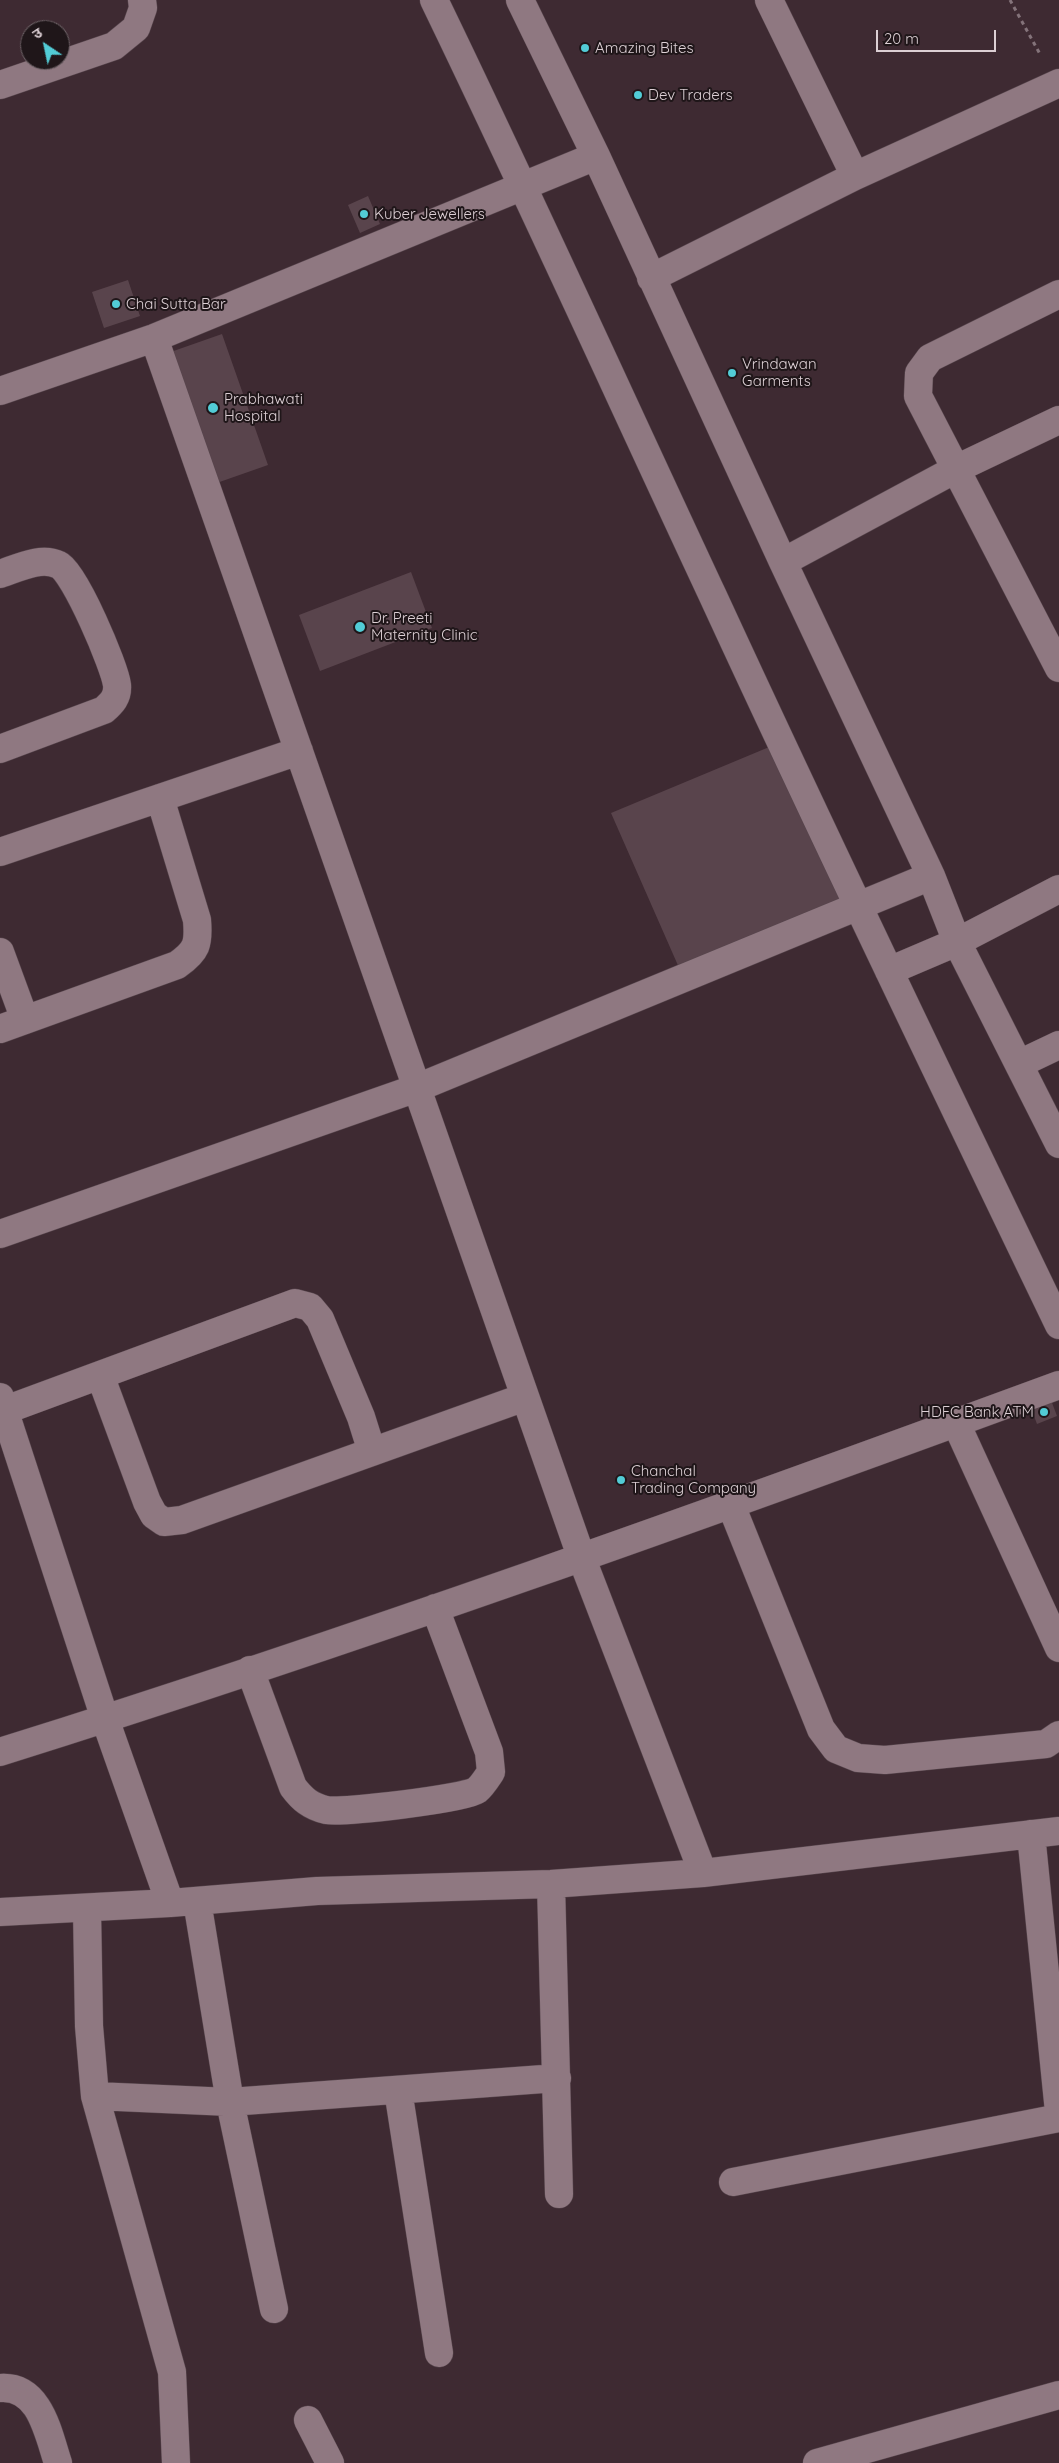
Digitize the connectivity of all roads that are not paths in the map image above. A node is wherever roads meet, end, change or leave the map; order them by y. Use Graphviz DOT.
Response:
graph roads {
  1 [pos="142,0"];
  2 [pos="434,0"];
  3 [pos="520,0"];
  4 [pos="770,0"];
  5 [pos="1058,83"];
  6 [pos="0,85"];
  7 [pos="596,156"];
  8 [pos="855,176"];
  9 [pos="524,186"];
  10 [pos="651,278"];
  11 [pos="1059,294"];
  12 [pos="154,338"];
  13 [pos="0,391"];
  14 [pos="1059,420"];
  15 [pos="956,469"];
  16 [pos="783,562"];
  17 [pos="0,574"];
  18 [pos="1059,668"];
  19 [pos="0,749"];
  20 [pos="299,751"];
  21 [pos="160,798"];
  22 [pos="0,852"];
  23 [pos="931,876"];
  24 [pos="1059,889"];
  25 [pos="859,905"];
  26 [pos="957,942"];
  27 [pos="0,952"];
  28 [pos="889,971"];
  29 [pos="12,1024"];
  30 [pos="1059,1045"];
  31 [pos="1019,1064"];
  32 [pos="417,1088"];
  33 [pos="1059,1144"];
  34 [pos="0,1234"];
  35 [pos="1059,1325"];
  36 [pos="100,1375"];
  37 [pos="1059,1385"];
  38 [pos="525,1397"];
  39 [pos="2,1406"];
  40 [pos="956,1423"];
  41 [pos="372,1452"];
  42 [pos="732,1505"];
  43 [pos="582,1559"];
  44 [pos="435,1608"];
  45 [pos="1059,1648"];
  46 [pos="250,1670"];
  47 [pos="105,1719"];
  48 [pos="1059,1735"];
  49 [pos="0,1752"];
  50 [pos="1059,1831"];
  51 [pos="1031,1834"];
  52 [pos="702,1873"];
  53 [pos="551,1884"];
  54 [pos="184,1902"];
  55 [pos="87,1909"];
  56 [pos="0,1912"];
  57 [pos="557,2078"];
  58 [pos="398,2090"];
  59 [pos="95,2096"];
  60 [pos="230,2102"];
  61 [pos="1059,2112"];
  62 [pos="1059,2118"];
  63 [pos="733,2182"];
  64 [pos="559,2194"];
  65 [pos="274,2309"];
  66 [pos="439,2353"];
  67 [pos="0,2388"];
  68 [pos="1059,2395"];
  69 [pos="308,2420"];
  70 [pos="58,2463"];
  71 [pos="176,2463"];
  72 [pos="330,2463"];
  73 [pos="817,2463"];
  1 -- 6 [label="street"];
  2 -- 9 [label="street"];
  3 -- 7 [label="street"];
  4 -- 8 [label="street"];
  5 -- 8 [label="street"];
  7 -- 9 [label="street"];
  7 -- 10 [label="street"];
  8 -- 10 [label="street"];
  9 -- 12 [label="street"];
  9 -- 25 [label="street"];
  10 -- 16 [label="street"];
  11 -- 15 [label="street"];
  12 -- 13 [label="street"];
  12 -- 20 [label="street"];
  14 -- 15 [label="street"];
  15 -- 16 [label="street"];
  15 -- 18 [label="street"];
  16 -- 23 [label="street"];
  17 -- 19 [label="street"];
  20 -- 21 [label="street"];
  20 -- 32 [label="street"];
  21 -- 22 [label="street"];
  21 -- 29 [label="street"];
  23 -- 25 [label="street"];
  23 -- 26 [label="street"];
  24 -- 26 [label="street"];
  25 -- 28 [label="street"];
  25 -- 32 [label="street"];
  26 -- 28 [label="street"];
  26 -- 31 [label="street"];
  27 -- 29 [label="street"];
  28 -- 35 [label="street"];
  30 -- 31 [label="street"];
  31 -- 33 [label="street"];
  32 -- 34 [label="street"];
  32 -- 38 [label="street"];
  36 -- 39 [label="street"];
  36 -- 41 [label="street"];
  36 -- 41 [label="street"];
  37 -- 40 [label="street"];
  38 -- 41 [label="street"];
  38 -- 43 [label="street"];
  39 -- 47 [label="street"];
  40 -- 42 [label="street"];
  40 -- 45 [label="street"];
  42 -- 43 [label="street"];
  42 -- 48 [label="street"];
  43 -- 44 [label="street"];
  43 -- 52 [label="street"];
  44 -- 46 [label="street"];
  44 -- 46 [label="street"];
  46 -- 47 [label="street"];
  47 -- 49 [label="street"];
  47 -- 54 [label="street"];
  50 -- 51 [label="street"];
  51 -- 52 [label="street"];
  51 -- 61 [label="street"];
  52 -- 53 [label="street"];
  53 -- 54 [label="street"];
  53 -- 57 [label="street"];
  54 -- 55 [label="street"];
  54 -- 60 [label="street"];
  55 -- 56 [label="street"];
  55 -- 59 [label="street"];
  57 -- 58 [label="street"];
  57 -- 64 [label="street"];
  58 -- 60 [label="street"];
  58 -- 66 [label="street"];
  59 -- 60 [label="street"];
  59 -- 71 [label="street"];
  60 -- 65 [label="street"];
  62 -- 63 [label="street"];
  67 -- 70 [label="street"];
  68 -- 73 [label="street"];
  69 -- 72 [label="street"];
}
